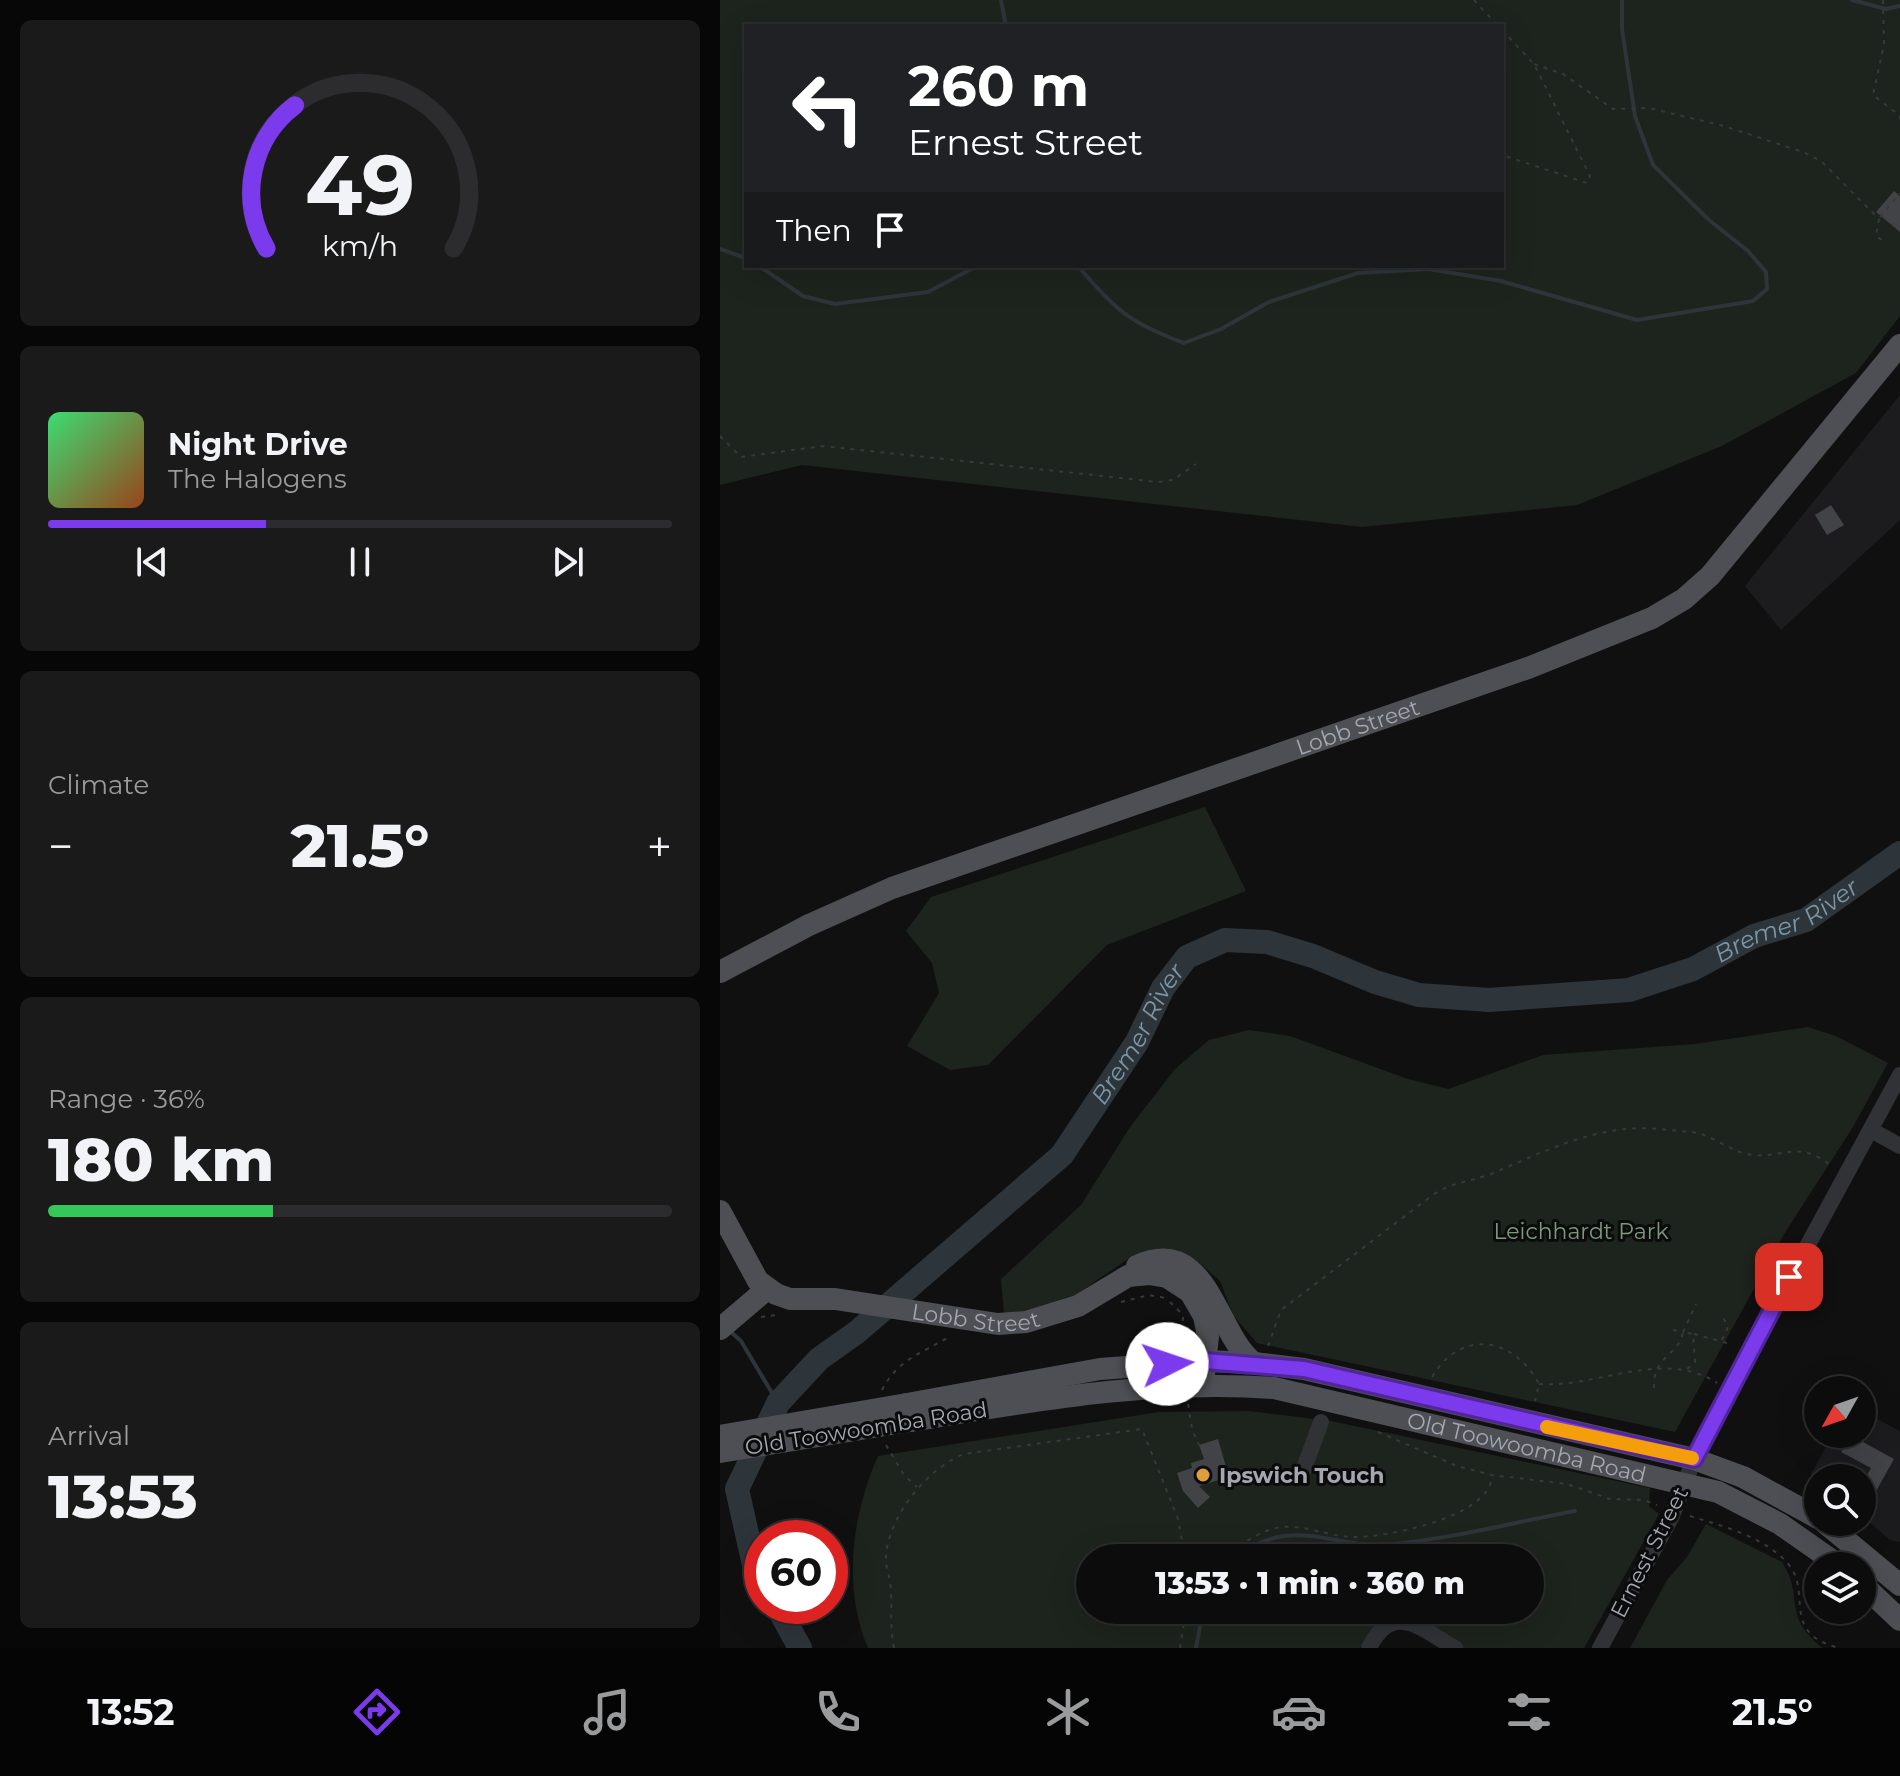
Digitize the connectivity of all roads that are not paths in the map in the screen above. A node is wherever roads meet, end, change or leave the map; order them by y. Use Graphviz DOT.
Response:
graph roads {
  1 [pos="1900,345"];
  2 [pos="720,972"];
  3 [pos="1900,1075"];
  4 [pos="1871,1130"];
  5 [pos="1900,1146"];
  6 [pos="720,1211"];
  7 [pos="1111,1284"];
  8 [pos="767,1289"];
  9 [pos="720,1329"];
  10 [pos="1261,1356"];
  11 [pos="1198,1381"];
  12 [pos="908,1412"];
  13 [pos="1321,1422"];
  14 [pos="720,1436"];
  15 [pos="720,1452"];
  16 [pos="1694,1459"];
  17 [pos="1303,1471"];
  18 [pos="1684,1482"];
  19 [pos="1804,1510"];
  20 [pos="1840,1536"];
  21 [pos="1819,1552"];
  22 [pos="1899,1589"];
  23 [pos="1876,1597"];
  24 [pos="1900,1620"];
  25 [pos="1369,1648"];
  26 [pos="1455,1648"];
  27 [pos="1600,1648"];
  1 -- 2 [label="main road, Lobb Street"];
  3 -- 4 [label="street, Ernest Street"];
  4 -- 5 [label="street"];
  4 -- 16 [label="street, Ernest Street"];
  6 -- 8 [label="main road"];
  7 -- 8 [label="main road, Lobb Street"];
  7 -- 10 [label="main road"];
  7 -- 11 [label="main road, Lobb Street"];
  8 -- 9 [label="main road"];
  10 -- 11 [label="main road, Old Toowoomba Road"];
  10 -- 16 [label="main road, Old Toowoomba Road"];
  11 -- 12 [label="main road, Old Toowoomba Road"];
  11 -- 18 [label="main road, Old Toowoomba Road"];
  12 -- 14 [label="main road, Old Toowoomba Road, bridge"];
  12 -- 15 [label="main road, Old Toowoomba Road, bridge"];
  13 -- 17 [label="street"];
  16 -- 18 [label="street, Ernest Street"];
  16 -- 19 [label="main road, Old Toowoomba Road"];
  18 -- 21 [label="main road, Old Toowoomba Road"];
  18 -- 27 [label="street, Ernest Street"];
  20 -- 22 [label="main road"];
  23 -- 24 [label="main road"];
  25 -- 26 [label="street"];
}
